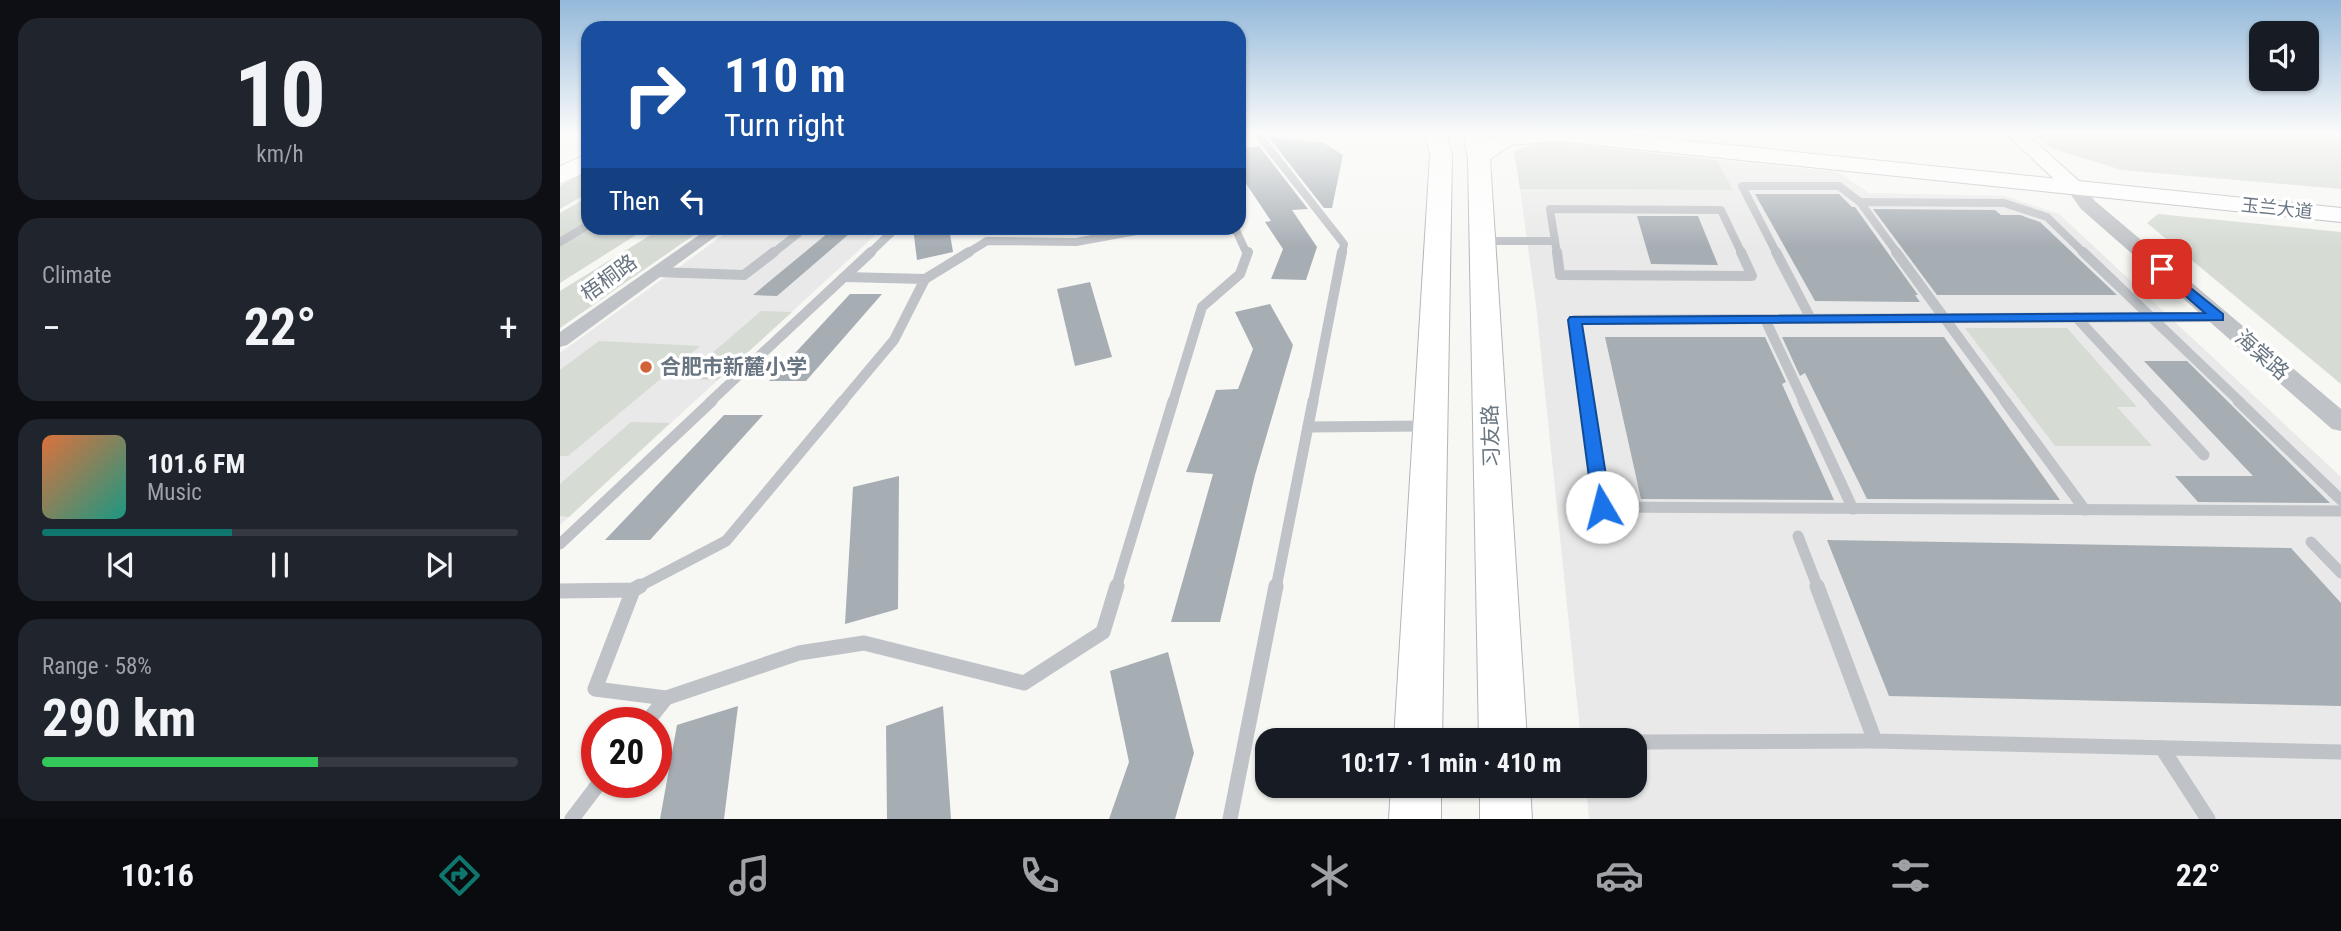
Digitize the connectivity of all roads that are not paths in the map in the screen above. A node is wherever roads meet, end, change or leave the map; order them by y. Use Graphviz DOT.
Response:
graph roads {
  1 [pos="1286,171"];
  2 [pos="1437,171"];
  3 [pos="1478,171"];
  4 [pos="1998,171"];
  5 [pos="2009,171"];
  6 [pos="2038,171"];
  7 [pos="2040,171"];
  8 [pos="2043,175"];
  9 [pos="2082,196"];
  10 [pos="2341,200"];
  11 [pos="1860,201"];
  12 [pos="2341,215"];
  13 [pos="581,229"];
  14 [pos="709,235"];
  15 [pos="796,235"];
  16 [pos="889,235"];
  17 [pos="1114,235"];
  18 [pos="1239,235"];
  19 [pos="1483,241"];
  20 [pos="560,242"];
  21 [pos="1555,242"];
  22 [pos="657,272"];
  23 [pos="844,277"];
  24 [pos="925,279"];
  25 [pos="2076,317"];
  26 [pos="2151,317"];
  27 [pos="2218,317"];
  28 [pos="1946,318"];
  29 [pos="1766,319"];
  30 [pos="1811,319"];
  31 [pos="560,341"];
  32 [pos="2341,423"];
  33 [pos="1430,426"];
  34 [pos="1308,427"];
  35 [pos="2204,456"];
  36 [pos="2341,500"];
  37 [pos="1853,509"];
  38 [pos="2085,510"];
  39 [pos="2341,511"];
  40 [pos="1798,536"];
  41 [pos="2311,542"];
  42 [pos="560,544"];
  43 [pos="2341,573"];
  44 [pos="633,590"];
  45 [pos="560,591"];
  46 [pos="666,698"];
  47 [pos="659,707"];
  48 [pos="1418,728"];
  49 [pos="1503,728"];
  50 [pos="1875,741"];
  51 [pos="1647,742"];
  52 [pos="2162,748"];
  53 [pos="2341,752"];
  54 [pos="588,798"];
  55 [pos="1416,798"];
  56 [pos="1505,798"];
  57 [pos="572,819"];
  58 [pos="1230,819"];
  59 [pos="1415,819"];
  60 [pos="1506,819"];
  61 [pos="2208,819"];
  1 -- 34 [label="lane"];
  2 -- 33 [label="main road"];
  3 -- 19 [label="main road, 习友路"];
  4 -- 8 [label="main road, 玉兰大道"];
  5 -- 8 [label="main road, 玉兰大道"];
  6 -- 8 [label="main road"];
  7 -- 8 [label="main road"];
  8 -- 9 [label="main road, 玉兰大道"];
  8 -- 10 [label="main road, 玉兰大道"];
  9 -- 12 [label="main road, 玉兰大道"];
  9 -- 27 [label="street, 海棠路"];
  11 -- 26 [label="lane"];
  11 -- 28 [label="lane"];
  11 -- 30 [label="lane"];
  13 -- 20 [label="lane"];
  14 -- 22 [label="street, 梧桐路"];
  15 -- 22 [label="lane"];
  16 -- 23 [label="lane"];
  17 -- 24 [label="lane"];
  18 -- 46 [label="lane"];
  19 -- 21 [label="lane"];
  19 -- 49 [label="main road, 习友路"];
  21 -- 21 [label="lane"];
  22 -- 31 [label="street, 梧桐路"];
  23 -- 24 [label="lane"];
  23 -- 42 [label="lane"];
  24 -- 44 [label="lane"];
  25 -- 26 [label="lane"];
  25 -- 28 [label="lane"];
  25 -- 35 [label="lane"];
  26 -- 27 [label="lane"];
  26 -- 36 [label="lane"];
  27 -- 32 [label="street, 海棠路"];
  28 -- 30 [label="lane"];
  28 -- 38 [label="lane"];
  29 -- 30 [label="lane"];
  29 -- 37 [label="lane"];
  29 -- 37 [label="lane"];
  33 -- 34 [label="lane"];
  33 -- 48 [label="main road"];
  34 -- 58 [label="lane"];
  37 -- 38 [label="lane"];
  38 -- 39 [label="lane"];
  40 -- 50 [label="lane"];
  41 -- 43 [label="lane"];
  44 -- 45 [label="lane"];
  44 -- 46 [label="lane"];
  46 -- 47 [label="lane"];
  50 -- 51 [label="lane"];
  50 -- 52 [label="lane"];
  52 -- 53 [label="lane"];
  52 -- 61 [label="lane"];
  54 -- 57 [label="lane"];
  55 -- 59 [label="main road"];
  56 -- 60 [label="main road"];
}
